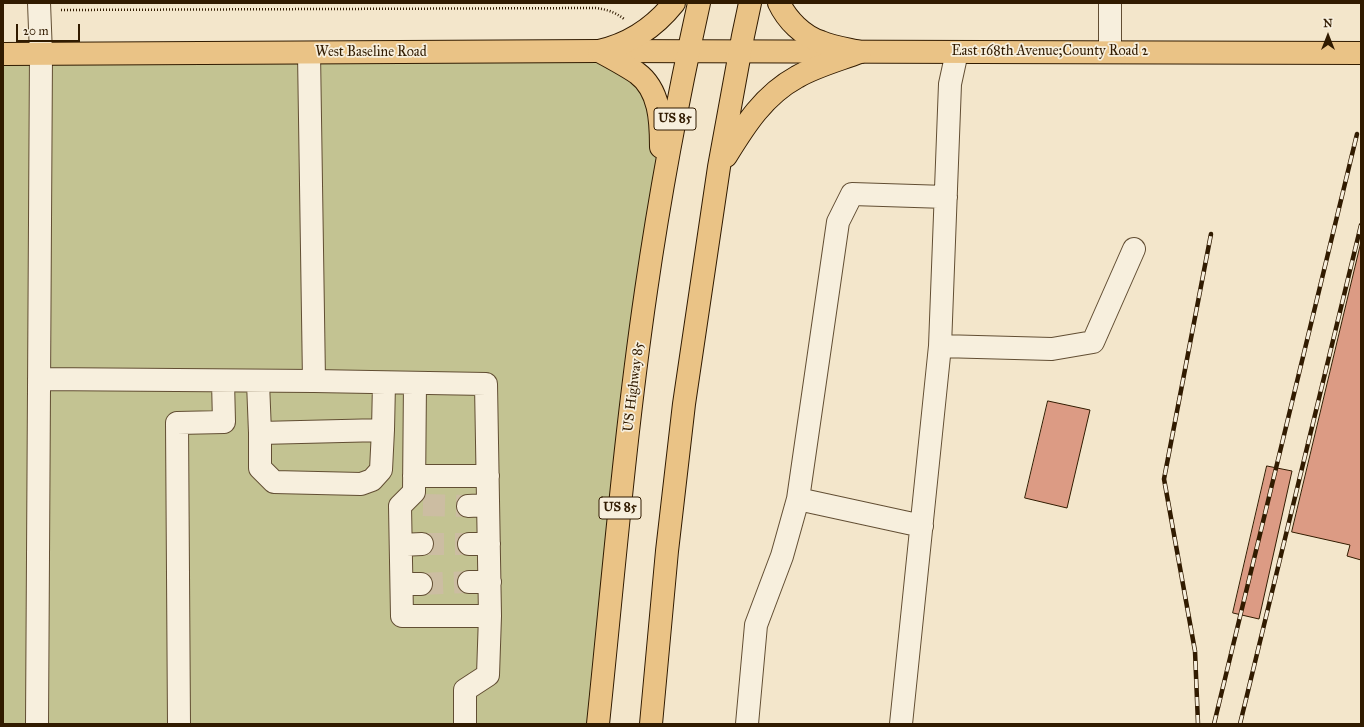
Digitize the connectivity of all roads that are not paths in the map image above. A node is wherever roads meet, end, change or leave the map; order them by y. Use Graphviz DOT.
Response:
graph roads {
  1 [pos="674,3"];
  2 [pos="699,3"];
  3 [pos="750,3"];
  4 [pos="779,3"];
  5 [pos="1110,3"];
  6 [pos="39,6"];
  7 [pos="599,51"];
  8 [pos="688,52"];
  9 [pos="740,52"];
  10 [pos="860,52"];
  11 [pos="957,52"];
  12 [pos="1110,52"];
  13 [pos="309,53"];
  14 [pos="1361,53"];
  15 [pos="3,54"];
  16 [pos="41,54"];
  17 [pos="719,167"];
  18 [pos="662,187"];
  19 [pos="946,196"];
  20 [pos="1134,249"];
  21 [pos="940,346"];
  22 [pos="39,379"];
  23 [pos="222,381"];
  24 [pos="314,381"];
  25 [pos="258,382"];
  26 [pos="384,383"];
  27 [pos="415,383"];
  28 [pos="383,430"];
  29 [pos="260,433"];
  30 [pos="414,476"];
  31 [pos="488,476"];
  32 [pos="798,499"];
  33 [pos="400,506"];
  34 [pos="423,506"];
  35 [pos="922,526"];
  36 [pos="422,544"];
  37 [pos="401,545"];
  38 [pos="490,616"];
  39 [pos="37,724"];
  40 [pos="179,724"];
  41 [pos="464,724"];
  42 [pos="598,724"];
  43 [pos="651,724"];
  44 [pos="747,724"];
  45 [pos="901,724"];
  1 -- 7 [label="main road"];
  2 -- 8 [label="main road, US 85"];
  3 -- 9 [label="main road"];
  4 -- 10 [label="main road"];
  5 -- 12 [label="lane"];
  6 -- 16 [label="lane"];
  7 -- 8 [label="main road, West Baseline Road"];
  7 -- 13 [label="main road, West Baseline Road"];
  7 -- 18 [label="main road"];
  8 -- 9 [label="main road, West Baseline Road"];
  8 -- 18 [label="main road, US Highway 85 / US 85"];
  9 -- 10 [label="main road, East 168th Avenue;County Road 2"];
  9 -- 17 [label="main road"];
  10 -- 11 [label="main road, East 168th Avenue;County Road 2"];
  10 -- 17 [label="main road"];
  11 -- 12 [label="main road, East 168th Avenue;County Road 2"];
  11 -- 19 [label="lane"];
  12 -- 14 [label="main road, East 168th Avenue;County Road 2"];
  13 -- 16 [label="main road, West Baseline Road"];
  13 -- 24 [label="lane"];
  15 -- 16 [label="main road, West Baseline Road"];
  16 -- 22 [label="lane"];
  17 -- 43 [label="main road"];
  18 -- 42 [label="main road, US Highway 85 / US 85"];
  19 -- 21 [label="lane"];
  19 -- 32 [label="lane"];
  20 -- 21 [label="lane"];
  21 -- 35 [label="lane"];
  22 -- 23 [label="lane"];
  22 -- 39 [label="lane"];
  23 -- 25 [label="lane"];
  23 -- 40 [label="lane"];
  24 -- 25 [label="lane"];
  24 -- 26 [label="lane"];
  25 -- 29 [label="lane"];
  26 -- 27 [label="lane"];
  26 -- 28 [label="lane"];
  27 -- 30 [label="lane"];
  27 -- 31 [label="lane"];
  28 -- 29 [label="lane"];
  28 -- 29 [label="lane"];
  30 -- 31 [label="lane"];
  30 -- 33 [label="lane"];
  31 -- 38 [label="lane"];
  32 -- 35 [label="lane"];
  32 -- 44 [label="lane"];
  33 -- 34 [label="lane"];
  33 -- 37 [label="lane"];
  35 -- 45 [label="lane"];
  36 -- 37 [label="lane"];
  37 -- 38 [label="lane"];
  38 -- 41 [label="lane"];
}
